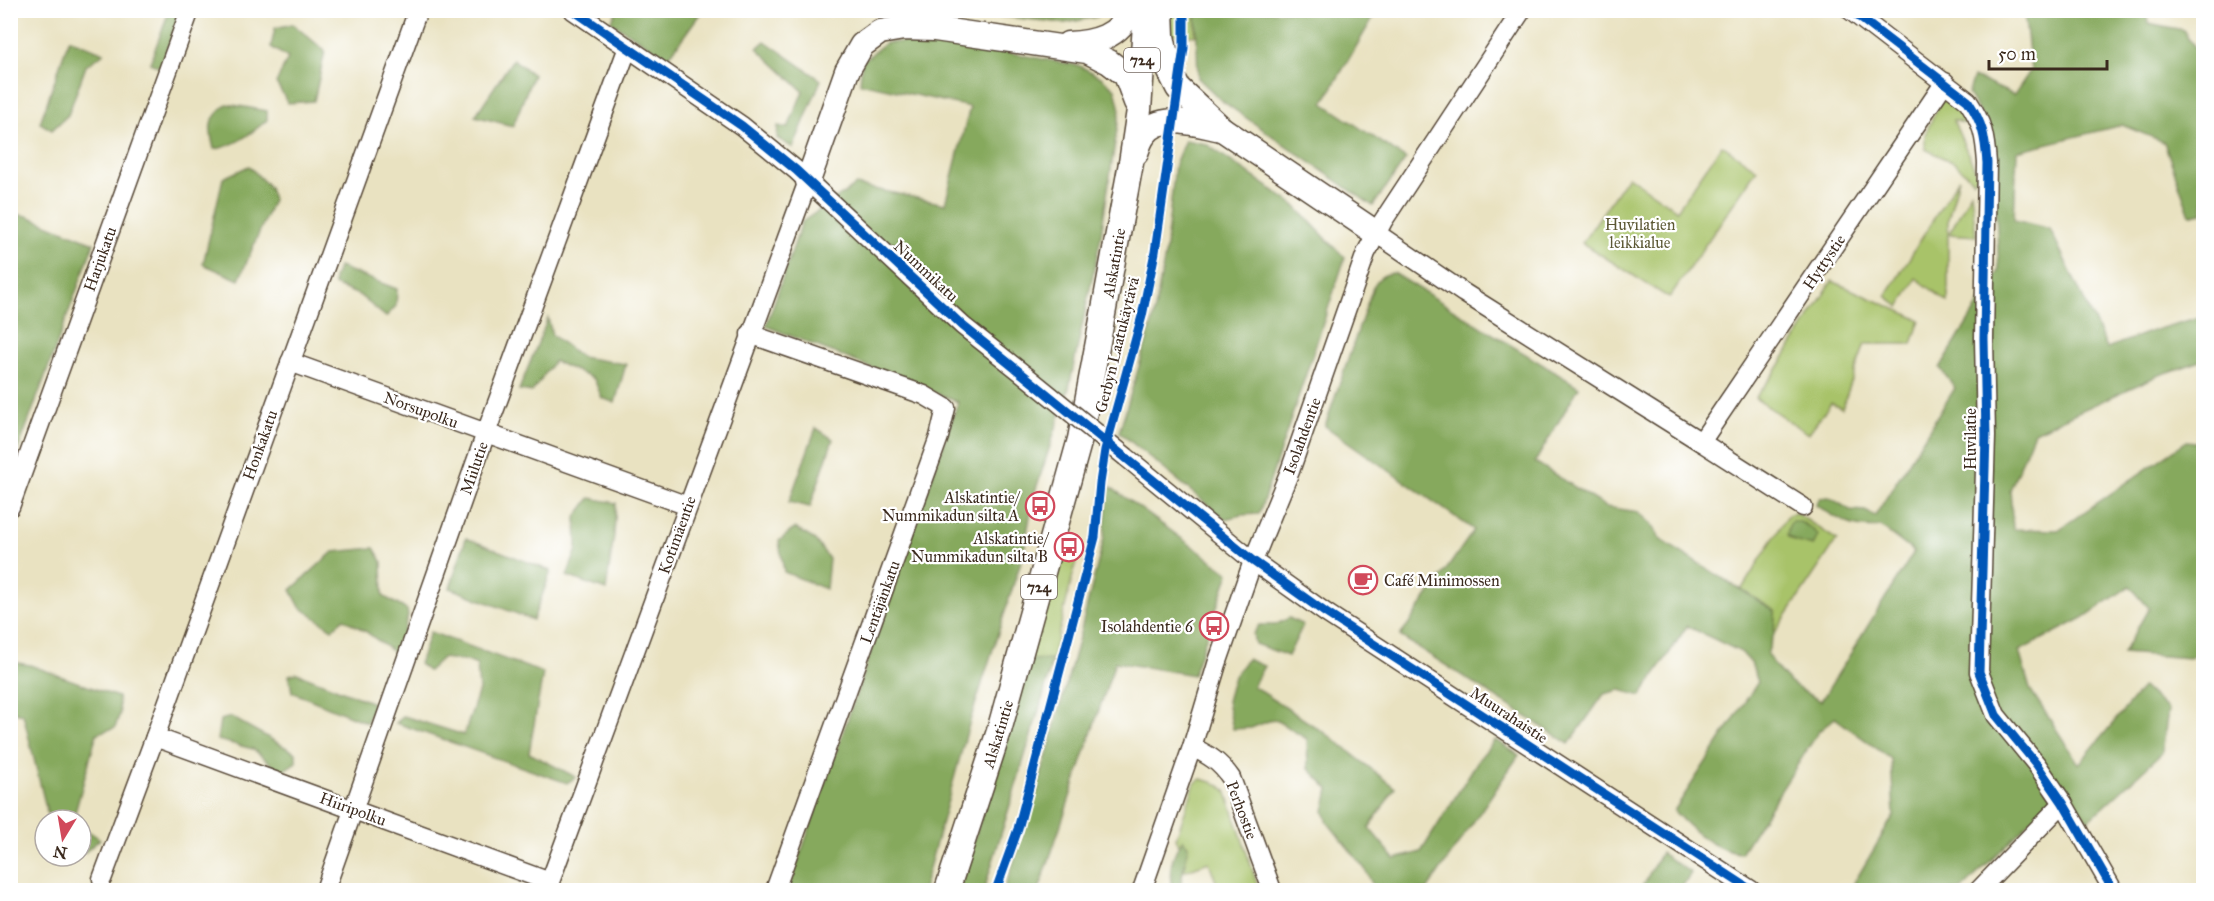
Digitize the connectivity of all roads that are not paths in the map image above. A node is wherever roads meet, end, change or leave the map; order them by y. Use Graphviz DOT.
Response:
graph roads {
  1 [pos="190,10"];
  2 [pos="418,10"];
  3 [pos="573,10"];
  4 [pos="1130,10"];
  5 [pos="1146,10"];
  6 [pos="1161,10"];
  7 [pos="1522,10"];
  8 [pos="1850,10"];
  9 [pos="1051,45"];
  10 [pos="628,47"];
  11 [pos="1945,82"];
  12 [pos="1139,110"];
  13 [pos="1222,129"];
  14 [pos="1131,163"];
  15 [pos="808,181"];
  16 [pos="1376,233"];
  17 [pos="750,334"];
  18 [pos="290,362"];
  19 [pos="486,434"];
  20 [pos="1701,442"];
  21 [pos="688,506"];
  22 [pos="10,507"];
  23 [pos="1803,507"];
  24 [pos="1253,561"];
  25 [pos="155,737"];
  26 [pos="1192,747"];
  27 [pos="2063,803"];
  28 [pos="354,810"];
  29 [pos="102,879"];
  30 [pos="549,886"];
  31 [pos="325,891"];
  32 [pos="775,891"];
  33 [pos="947,891"];
  34 [pos="1142,891"];
  35 [pos="1272,891"];
  36 [pos="1751,891"];
  37 [pos="1979,891"];
  38 [pos="2113,891"];
  1 -- 22 [label="street, Harjukatu"];
  2 -- 18 [label="street, Honkakatu"];
  3 -- 10 [label="street, Nummikatu"];
  4 -- 9 [label="main road"];
  5 -- 12 [label="main road, Alskatintie / 724"];
  6 -- 13 [label="main road"];
  7 -- 16 [label="street, Isolahdentie"];
  8 -- 11 [label="street, Huvilatie"];
  9 -- 12 [label="main road"];
  9 -- 15 [label="main road"];
  10 -- 15 [label="street, Nummikatu"];
  10 -- 19 [label="street, Miilutie"];
  11 -- 20 [label="street, Hyttystie"];
  11 -- 27 [label="street, Huvilatie"];
  12 -- 14 [label="main road, Alskatintie / 724"];
  13 -- 14 [label="main road"];
  13 -- 16 [label="main road"];
  14 -- 33 [label="main road, Alskatintie / 724"];
  15 -- 17 [label="street, Kotimäentie"];
  15 -- 24 [label="street, Nummikatu, bridge"];
  16 -- 20 [label="street"];
  16 -- 24 [label="street, Isolahdentie"];
  17 -- 21 [label="street, Kotimäentie"];
  17 -- 32 [label="street, Lentäjänkatu"];
  18 -- 19 [label="street, Norsupolku"];
  18 -- 25 [label="street, Honkakatu"];
  19 -- 21 [label="street, Norsupolku"];
  19 -- 28 [label="street, Miilutie"];
  20 -- 23 [label="street"];
  21 -- 30 [label="street, Kotimäentie"];
  24 -- 26 [label="street, Isolahdentie"];
  24 -- 36 [label="street, Muurahaistie"];
  25 -- 28 [label="street, Hiiripolku"];
  25 -- 29 [label="street, Honkakatu"];
  26 -- 34 [label="street, Isolahdentie"];
  26 -- 35 [label="street, Perhostie"];
  27 -- 37 [label="street"];
  27 -- 38 [label="street, Huvilatie"];
  28 -- 30 [label="street, Hiiripolku"];
  28 -- 31 [label="street, Miilutie"];
}
